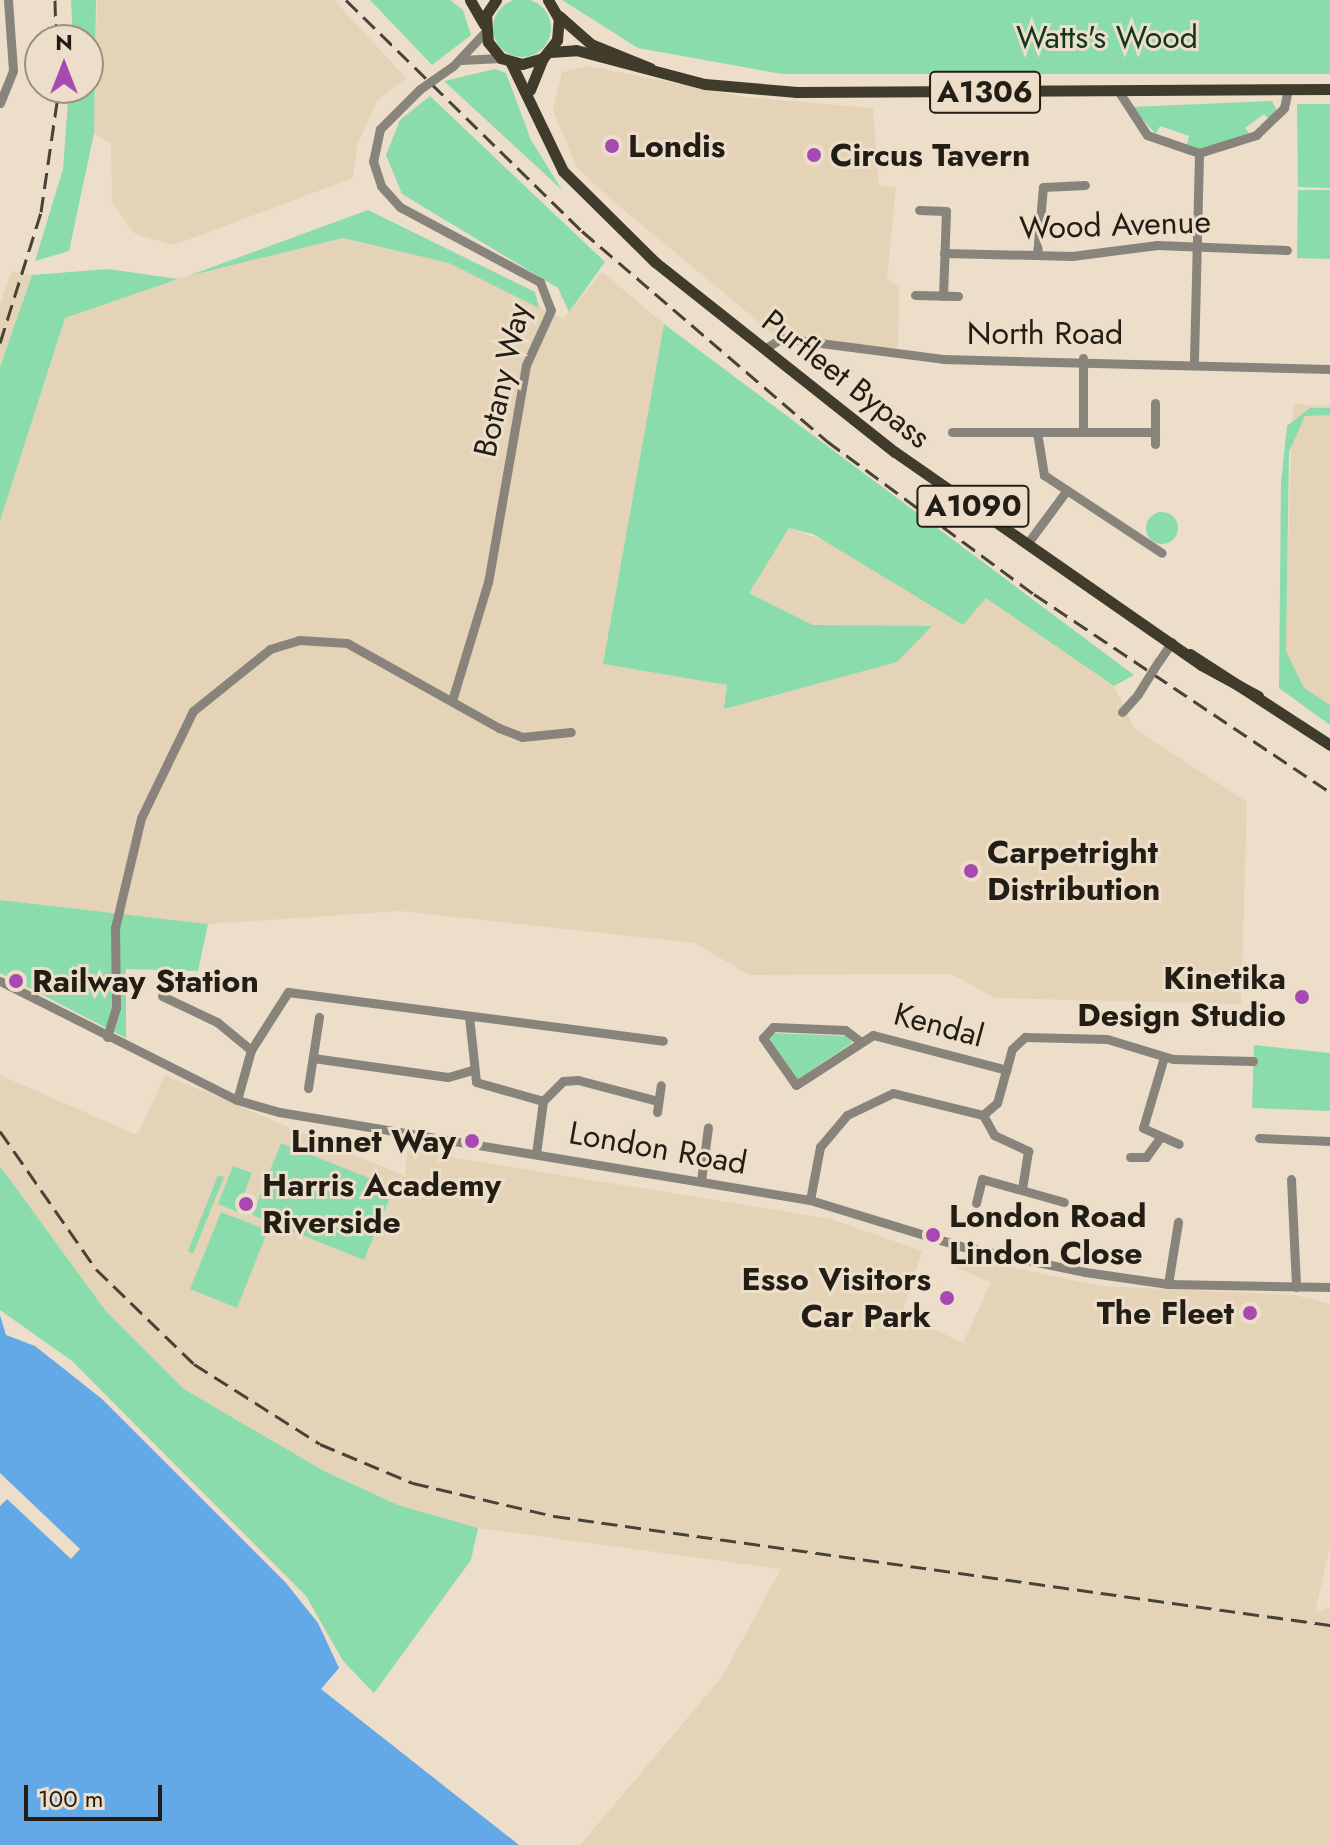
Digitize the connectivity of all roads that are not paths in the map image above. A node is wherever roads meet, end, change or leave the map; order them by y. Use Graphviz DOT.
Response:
graph roads {
  1 [pos="8,0"];
  2 [pos="470,0"];
  3 [pos="496,0"];
  4 [pos="548,0"];
  5 [pos="557,12"];
  6 [pos="485,28"];
  7 [pos="546,55"];
  8 [pos="506,60"];
  9 [pos="457,63"];
  10 [pos="663,74"];
  11 [pos="1288,89"];
  12 [pos="1330,89"];
  13 [pos="530,90"];
  14 [pos="1119,92"];
  15 [pos="0,103"];
  16 [pos="1199,153"];
  17 [pos="1085,185"];
  18 [pos="919,210"];
  19 [pos="1199,247"];
  20 [pos="1287,250"];
  21 [pos="944,253"];
  22 [pos="1037,255"];
  23 [pos="915,295"];
  24 [pos="943,296"];
  25 [pos="958,296"];
  26 [pos="764,349"];
  27 [pos="1083,358"];
  28 [pos="1194,360"];
  29 [pos="1330,369"];
  30 [pos="1155,403"];
  31 [pos="952,432"];
  32 [pos="1037,432"];
  33 [pos="1083,432"];
  34 [pos="1155,432"];
  35 [pos="1155,444"];
  36 [pos="1067,490"];
  37 [pos="1027,544"];
  38 [pos="1162,553"];
  39 [pos="1172,642"];
  40 [pos="453,697"];
  41 [pos="1122,712"];
  42 [pos="571,732"];
  43 [pos="1330,745"];
  44 [pos="0,981"];
  45 [pos="162,996"];
  46 [pos="469,1016"];
  47 [pos="319,1017"];
  48 [pos="107,1037"];
  49 [pos="663,1041"];
  50 [pos="861,1042"];
  51 [pos="251,1050"];
  52 [pos="1164,1057"];
  53 [pos="313,1058"];
  54 [pos="1253,1061"];
  55 [pos="472,1070"];
  56 [pos="1007,1070"];
  57 [pos="661,1085"];
  58 [pos="308,1088"];
  59 [pos="237,1100"];
  60 [pos="543,1101"];
  61 [pos="658,1101"];
  62 [pos="657,1112"];
  63 [pos="983,1115"];
  64 [pos="708,1127"];
  65 [pos="1259,1138"];
  66 [pos="1159,1139"];
  67 [pos="1330,1141"];
  68 [pos="1179,1144"];
  69 [pos="536,1154"];
  70 [pos="1130,1157"];
  71 [pos="1291,1179"];
  72 [pos="701,1181"];
  73 [pos="1022,1190"];
  74 [pos="810,1200"];
  75 [pos="1064,1202"];
  76 [pos="976,1203"];
  77 [pos="1178,1222"];
  78 [pos="1168,1284"];
  79 [pos="1296,1287"];
  80 [pos="1330,1287"];
  1 -- 15 [label="street"];
  2 -- 6 [label="main road, Purfleet Bypass"];
  3 -- 6 [label="main road"];
  4 -- 5 [label="main road"];
  5 -- 7 [label="main road"];
  5 -- 10 [label="main road, A1306"];
  6 -- 8 [label="main road, Purfleet Bypass"];
  6 -- 9 [label="street, Botany Way"];
  7 -- 8 [label="main road"];
  7 -- 10 [label="main road, A1306"];
  7 -- 13 [label="main road"];
  8 -- 9 [label="street"];
  8 -- 13 [label="main road, Purfleet Bypass / A1090"];
  9 -- 40 [label="street, Botany Way, bridge"];
  10 -- 14 [label="main road, A1306"];
  11 -- 12 [label="main road, A1306"];
  11 -- 14 [label="main road, A1306"];
  11 -- 16 [label="street"];
  13 -- 26 [label="main road, Purfleet Bypass / A1090"];
  14 -- 16 [label="street"];
  16 -- 19 [label="street"];
  17 -- 22 [label="street"];
  18 -- 21 [label="street"];
  19 -- 20 [label="street, Wood Avenue"];
  19 -- 22 [label="street, Wood Avenue"];
  19 -- 28 [label="street"];
  21 -- 22 [label="street, Wood Avenue"];
  21 -- 24 [label="street"];
  23 -- 24 [label="street"];
  24 -- 25 [label="street"];
  26 -- 27 [label="street, North Road"];
  26 -- 37 [label="main road, Purfleet Bypass / A1090"];
  27 -- 28 [label="street, North Road"];
  27 -- 33 [label="street"];
  28 -- 29 [label="street, North Road"];
  30 -- 34 [label="street"];
  31 -- 32 [label="street"];
  32 -- 33 [label="street"];
  32 -- 36 [label="street"];
  33 -- 34 [label="street"];
  34 -- 35 [label="street"];
  36 -- 37 [label="street"];
  36 -- 38 [label="street"];
  37 -- 39 [label="main road, Purfleet Bypass / A1090"];
  39 -- 41 [label="street, bridge"];
  39 -- 43 [label="main road, Purfleet Bypass / A1090"];
  40 -- 42 [label="street"];
  40 -- 48 [label="street"];
  44 -- 48 [label="street, London Road"];
  45 -- 51 [label="street"];
  46 -- 49 [label="street"];
  46 -- 51 [label="street"];
  46 -- 55 [label="street"];
  47 -- 53 [label="street"];
  48 -- 59 [label="street, London Road"];
  50 -- 50 [label="street, Kendal"];
  50 -- 56 [label="street, Kendal"];
  51 -- 59 [label="street"];
  52 -- 54 [label="street"];
  52 -- 56 [label="street"];
  52 -- 66 [label="street"];
  53 -- 55 [label="street"];
  53 -- 58 [label="street"];
  55 -- 60 [label="street"];
  56 -- 63 [label="street"];
  57 -- 61 [label="street"];
  59 -- 69 [label="street, London Road"];
  60 -- 61 [label="street"];
  60 -- 69 [label="street"];
  61 -- 62 [label="street"];
  63 -- 73 [label="street"];
  63 -- 74 [label="street"];
  64 -- 72 [label="street"];
  65 -- 67 [label="street"];
  66 -- 68 [label="street"];
  66 -- 70 [label="street"];
  69 -- 72 [label="street, London Road"];
  71 -- 79 [label="street"];
  72 -- 74 [label="street, London Road"];
  73 -- 75 [label="street"];
  73 -- 76 [label="street"];
  74 -- 78 [label="street, London Road"];
  77 -- 78 [label="street"];
  78 -- 79 [label="street, London Road"];
  79 -- 80 [label="street, London Road"];
}
